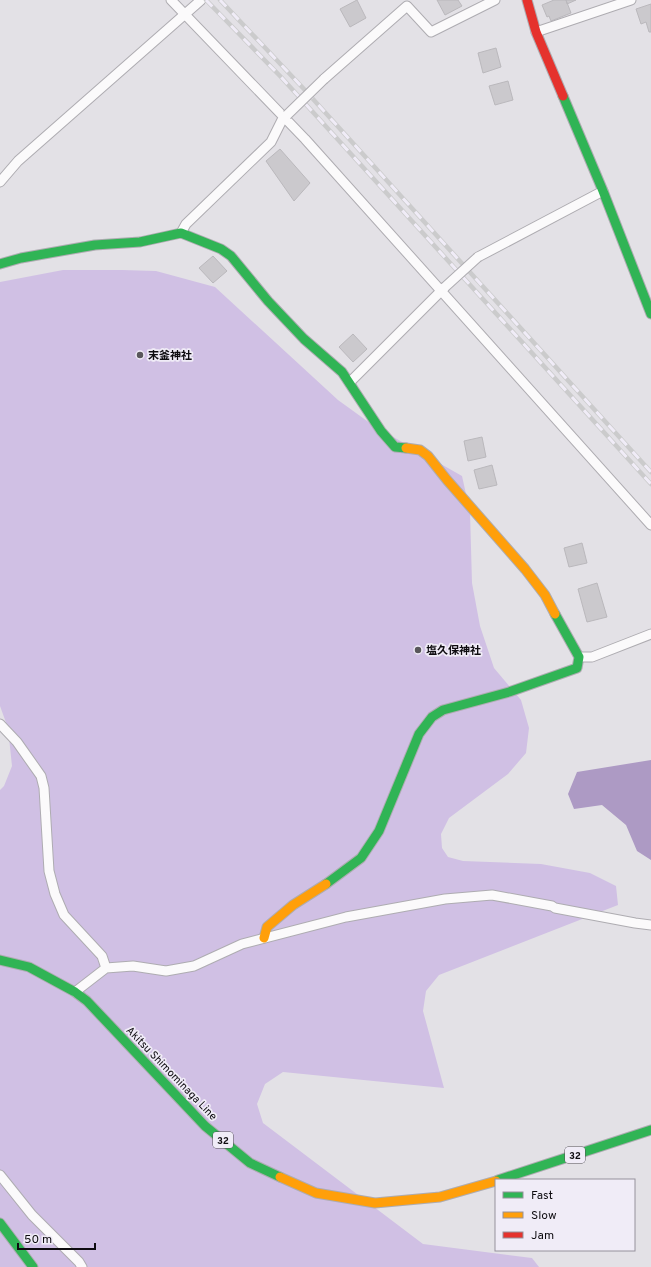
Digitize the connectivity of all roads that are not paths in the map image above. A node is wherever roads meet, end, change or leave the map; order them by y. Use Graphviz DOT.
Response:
graph roads {
  1 [pos="171,0"];
  2 [pos="201,0"];
  3 [pos="495,0"];
  4 [pos="527,0"];
  5 [pos="631,0"];
  6 [pos="188,11"];
  7 [pos="536,32"];
  8 [pos="285,117"];
  9 [pos="0,182"];
  10 [pos="603,191"];
  11 [pos="181,233"];
  12 [pos="0,264"];
  13 [pos="443,289"];
  14 [pos="651,314"];
  15 [pos="350,382"];
  16 [pos="651,525"];
  17 [pos="651,634"];
  18 [pos="579,657"];
  19 [pos="0,724"];
  20 [pos="651,925"];
  21 [pos="264,938"];
  22 [pos="0,960"];
  23 [pos="106,968"];
  24 [pos="75,992"];
  25 [pos="651,1130"];
  26 [pos="0,1175"];
  27 [pos="500,1179"];
  28 [pos="495,1181"];
  29 [pos="0,1223"];
  30 [pos="33,1267"];
  31 [pos="82,1267"];
  1 -- 6 [label="street"];
  2 -- 6 [label="street"];
  3 -- 8 [label="street, bridge"];
  4 -- 7 [label="main road"];
  5 -- 7 [label="street"];
  6 -- 8 [label="street"];
  6 -- 9 [label="street"];
  7 -- 10 [label="main road"];
  8 -- 11 [label="street"];
  8 -- 13 [label="street"];
  10 -- 13 [label="street, bridge"];
  10 -- 14 [label="main road"];
  11 -- 12 [label="main road"];
  11 -- 15 [label="main road"];
  13 -- 15 [label="street"];
  13 -- 16 [label="street"];
  15 -- 18 [label="main road"];
  17 -- 18 [label="street"];
  18 -- 21 [label="main road"];
  19 -- 23 [label="street"];
  20 -- 21 [label="street"];
  21 -- 23 [label="street"];
  22 -- 24 [label="main road, Akitsu Shimominaga Line / 32"];
  23 -- 24 [label="street"];
  24 -- 28 [label="main road, Akitsu Shimominaga Line / 32"];
  25 -- 27 [label="main road, Akitsu Shimominaga Line / 32"];
  26 -- 31 [label="street"];
  29 -- 30 [label="main road"];
}
